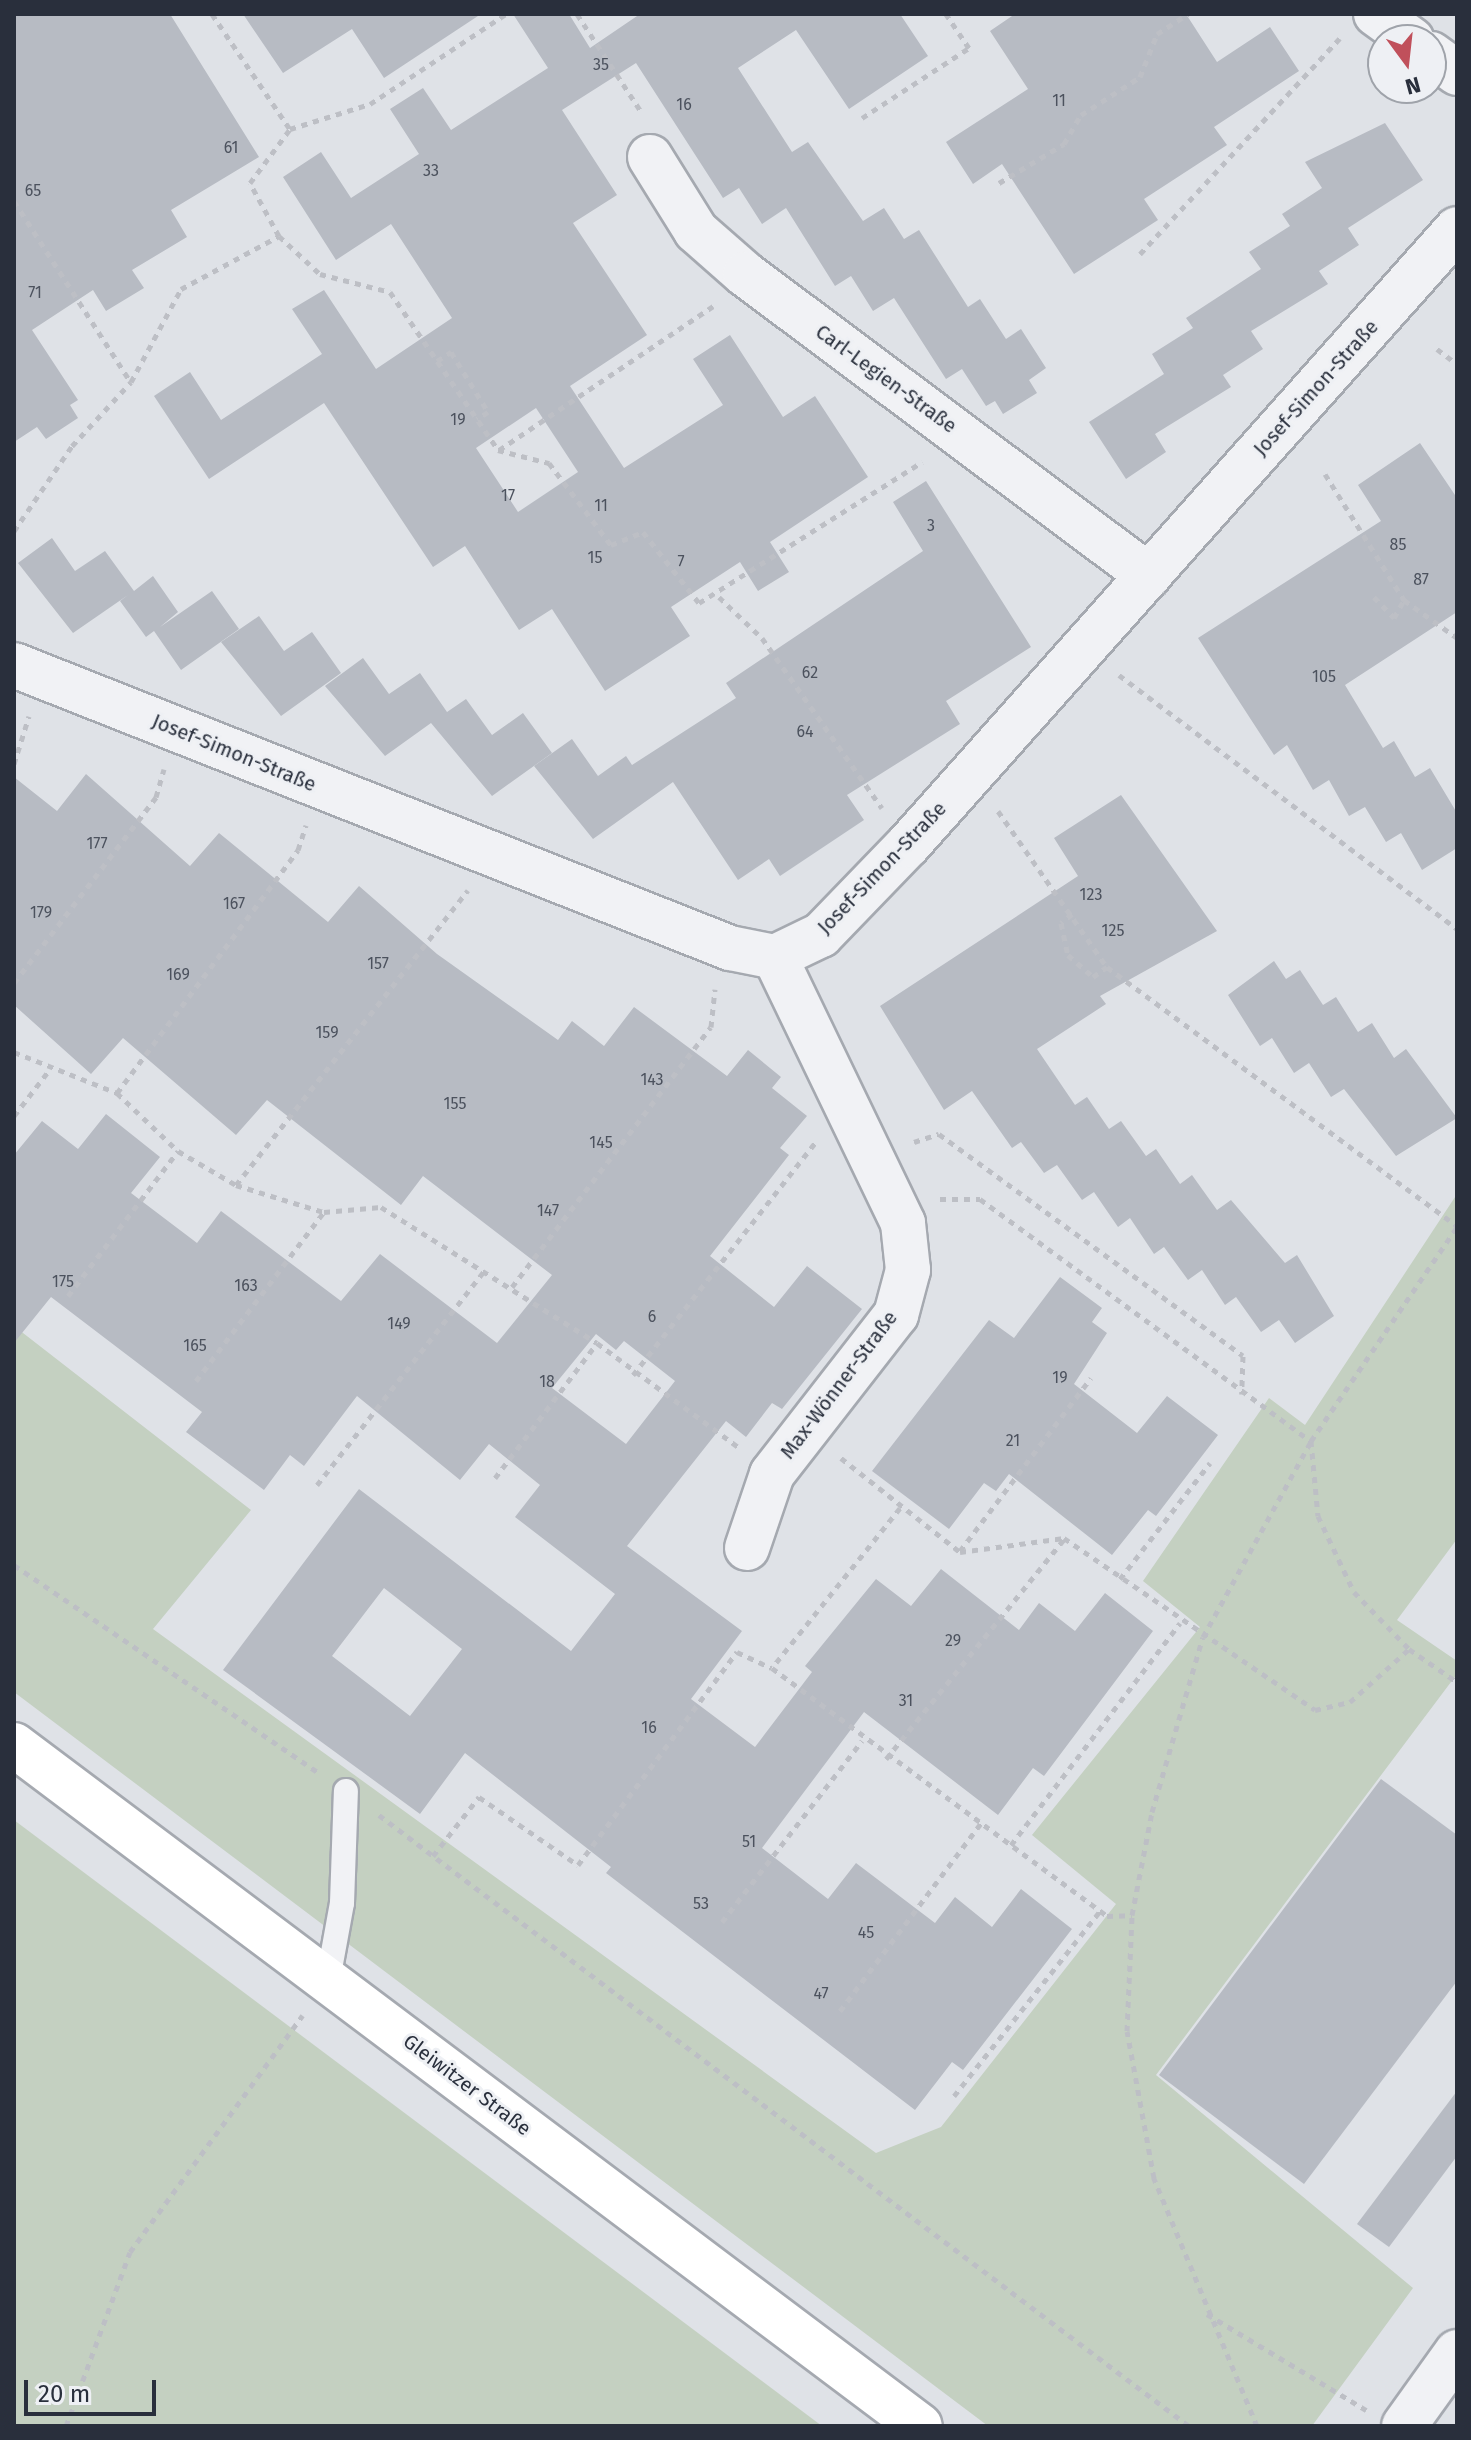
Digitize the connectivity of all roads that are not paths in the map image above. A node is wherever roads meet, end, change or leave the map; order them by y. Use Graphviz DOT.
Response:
graph roads {
  1 [pos="650,157"];
  2 [pos="1457,229"];
  3 [pos="1149,576"];
  4 [pos="14,665"];
  5 [pos="775,957"];
  6 [pos="747,1548"];
  7 [pos="14,1745"];
  8 [pos="346,1791"];
  9 [pos="328,1980"];
  10 [pos="1457,2352"];
  11 [pos="1392,2422"];
  12 [pos="920,2426"];
  1 -- 3 [label="street, Carl-Legien-Straße"];
  2 -- 3 [label="street, Josef-Simon-Straße"];
  3 -- 5 [label="street, Josef-Simon-Straße"];
  4 -- 5 [label="street, Josef-Simon-Straße"];
  5 -- 6 [label="street, Max-Wönner-Straße"];
  7 -- 9 [label="main road, Gleiwitzer Straße"];
  8 -- 9 [label="lane"];
  9 -- 12 [label="main road, Gleiwitzer Straße"];
  10 -- 11 [label="street"];
}
